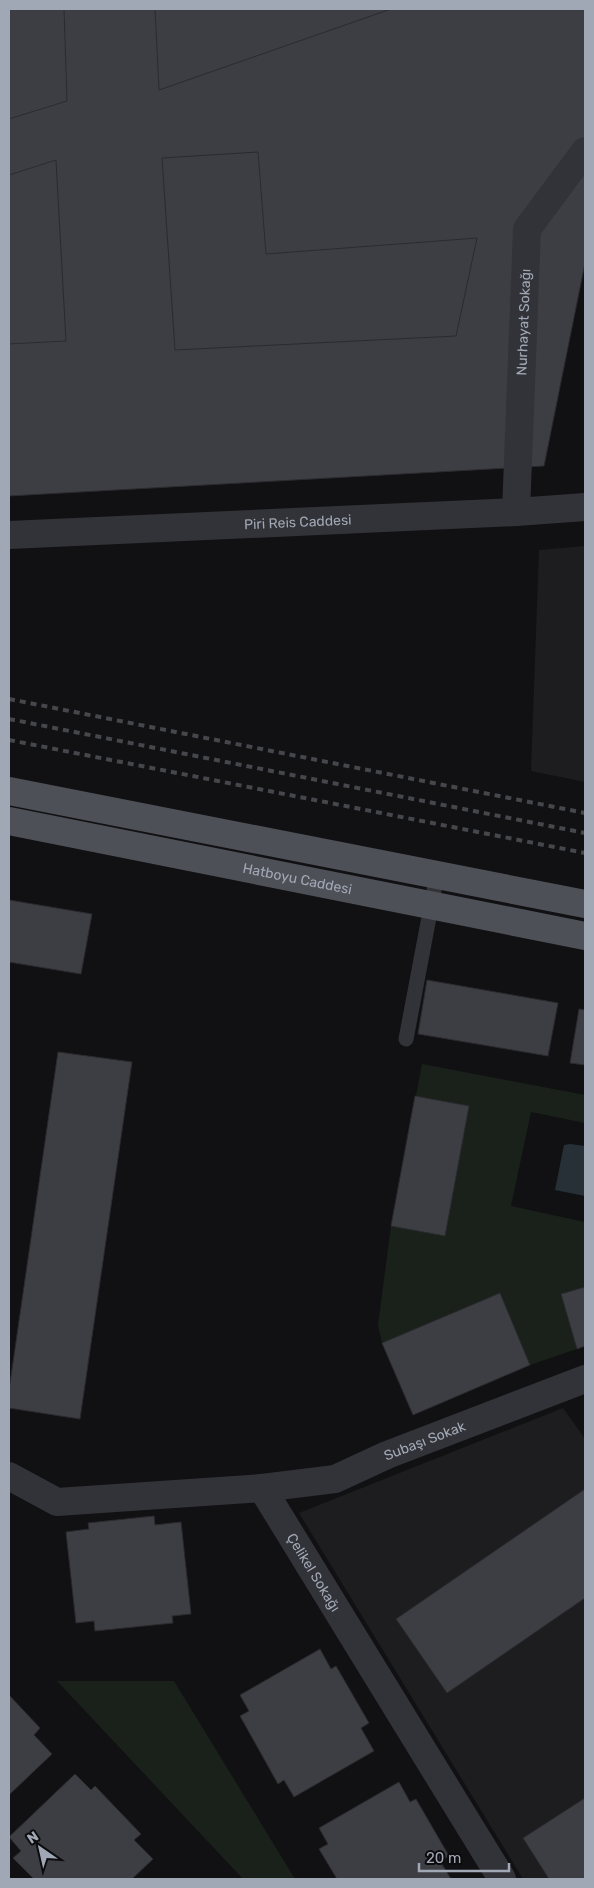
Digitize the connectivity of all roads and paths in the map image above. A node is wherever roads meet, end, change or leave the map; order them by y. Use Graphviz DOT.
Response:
graph roads {
  1 [pos="585,151"];
  2 [pos="585,507"];
  3 [pos="516,512"];
  4 [pos="9,535"];
  5 [pos="9,791"];
  6 [pos="9,821"];
  7 [pos="437,875"];
  8 [pos="585,904"];
  9 [pos="431,907"];
  10 [pos="585,936"];
  11 [pos="406,1039"];
  12 [pos="585,1379"];
  13 [pos="9,1476"];
  14 [pos="262,1488"];
  15 [pos="502,1879"];
  1 -- 3 [label="street, Nurhayat Sokağı"];
  2 -- 3 [label="street, Piri Reis Caddesi"];
  3 -- 4 [label="street, Piri Reis Caddesi"];
  5 -- 7 [label="main road"];
  6 -- 9 [label="main road, Hatboyu Caddesi"];
  7 -- 8 [label="main road"];
  7 -- 9 [label="lane"];
  9 -- 10 [label="main road, Hatboyu Caddesi"];
  9 -- 11 [label="lane"];
  12 -- 14 [label="street, Subaşı Sokak"];
  13 -- 14 [label="street"];
  14 -- 15 [label="street, Çelikel Sokağı"];
}
